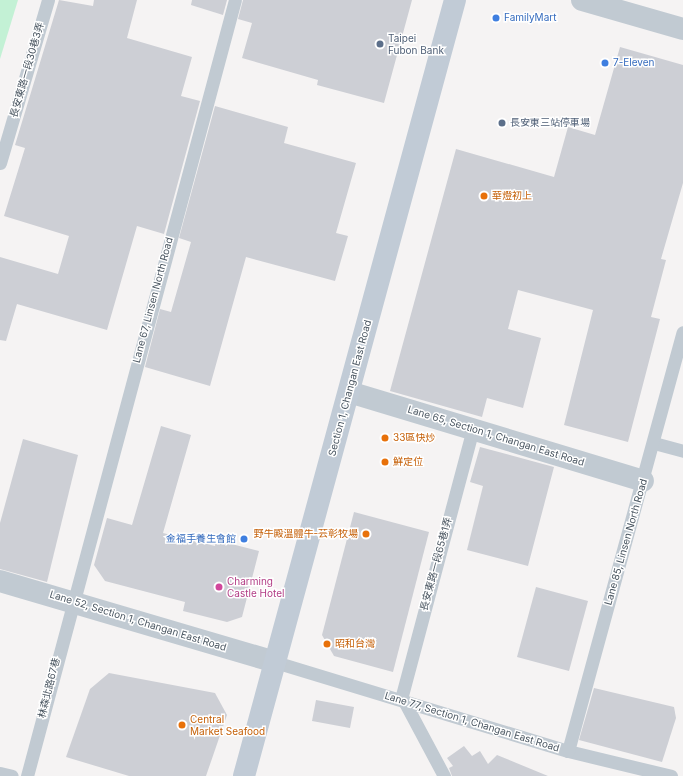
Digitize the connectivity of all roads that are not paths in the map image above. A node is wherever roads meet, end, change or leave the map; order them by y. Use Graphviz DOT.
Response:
graph roads {
  1 [pos="48,0"];
  2 [pos="235,0"];
  3 [pos="455,0"];
  4 [pos="582,0"];
  5 [pos="683,29"];
  6 [pos="0,163"];
  7 [pos="683,332"];
  8 [pos="349,392"];
  9 [pos="473,428"];
  10 [pos="654,443"];
  11 [pos="683,451"];
  12 [pos="643,481"];
  13 [pos="0,581"];
  14 [pos="72,601"];
  15 [pos="275,662"];
  16 [pos="402,700"];
  17 [pos="568,751"];
  18 [pos="0,773"];
  19 [pos="12,776"];
  20 [pos="27,776"];
  21 [pos="244,776"];
  22 [pos="444,776"];
  23 [pos="671,776"];
  1 -- 6 [label="lane, 長安東路一段30巷3弄"];
  2 -- 14 [label="lane, Lane 67, Linsen North Road"];
  3 -- 8 [label="street, Section 1, Changan East Road"];
  4 -- 5 [label="street"];
  7 -- 10 [label="lane, Lane 85, Linsen North Road"];
  8 -- 9 [label="street, Lane 65, Section 1, Changan East Road"];
  8 -- 15 [label="street, Section 1, Changan East Road"];
  9 -- 12 [label="street, Lane 65, Section 1, Changan East Road"];
  9 -- 16 [label="lane, 長安東路一段65巷1弄"];
  10 -- 11 [label="lane"];
  10 -- 12 [label="lane, Lane 85, Linsen North Road"];
  12 -- 17 [label="lane, Lane 85, Linsen North Road"];
  13 -- 14 [label="street, Lane 52, Section 1, Changan East Road"];
  14 -- 15 [label="street, Lane 52, Section 1, Changan East Road"];
  14 -- 20 [label="lane, 林森北路67巷"];
  15 -- 16 [label="lane, Lane 77, Section 1, Changan East Road"];
  15 -- 21 [label="street, Section 1, Changan East Road"];
  16 -- 17 [label="lane, Lane 77, Section 1, Changan East Road"];
  16 -- 22 [label="lane"];
  17 -- 23 [label="lane, Lane 77, Section 1, Changan East Road"];
  18 -- 19 [label="lane"];
}
